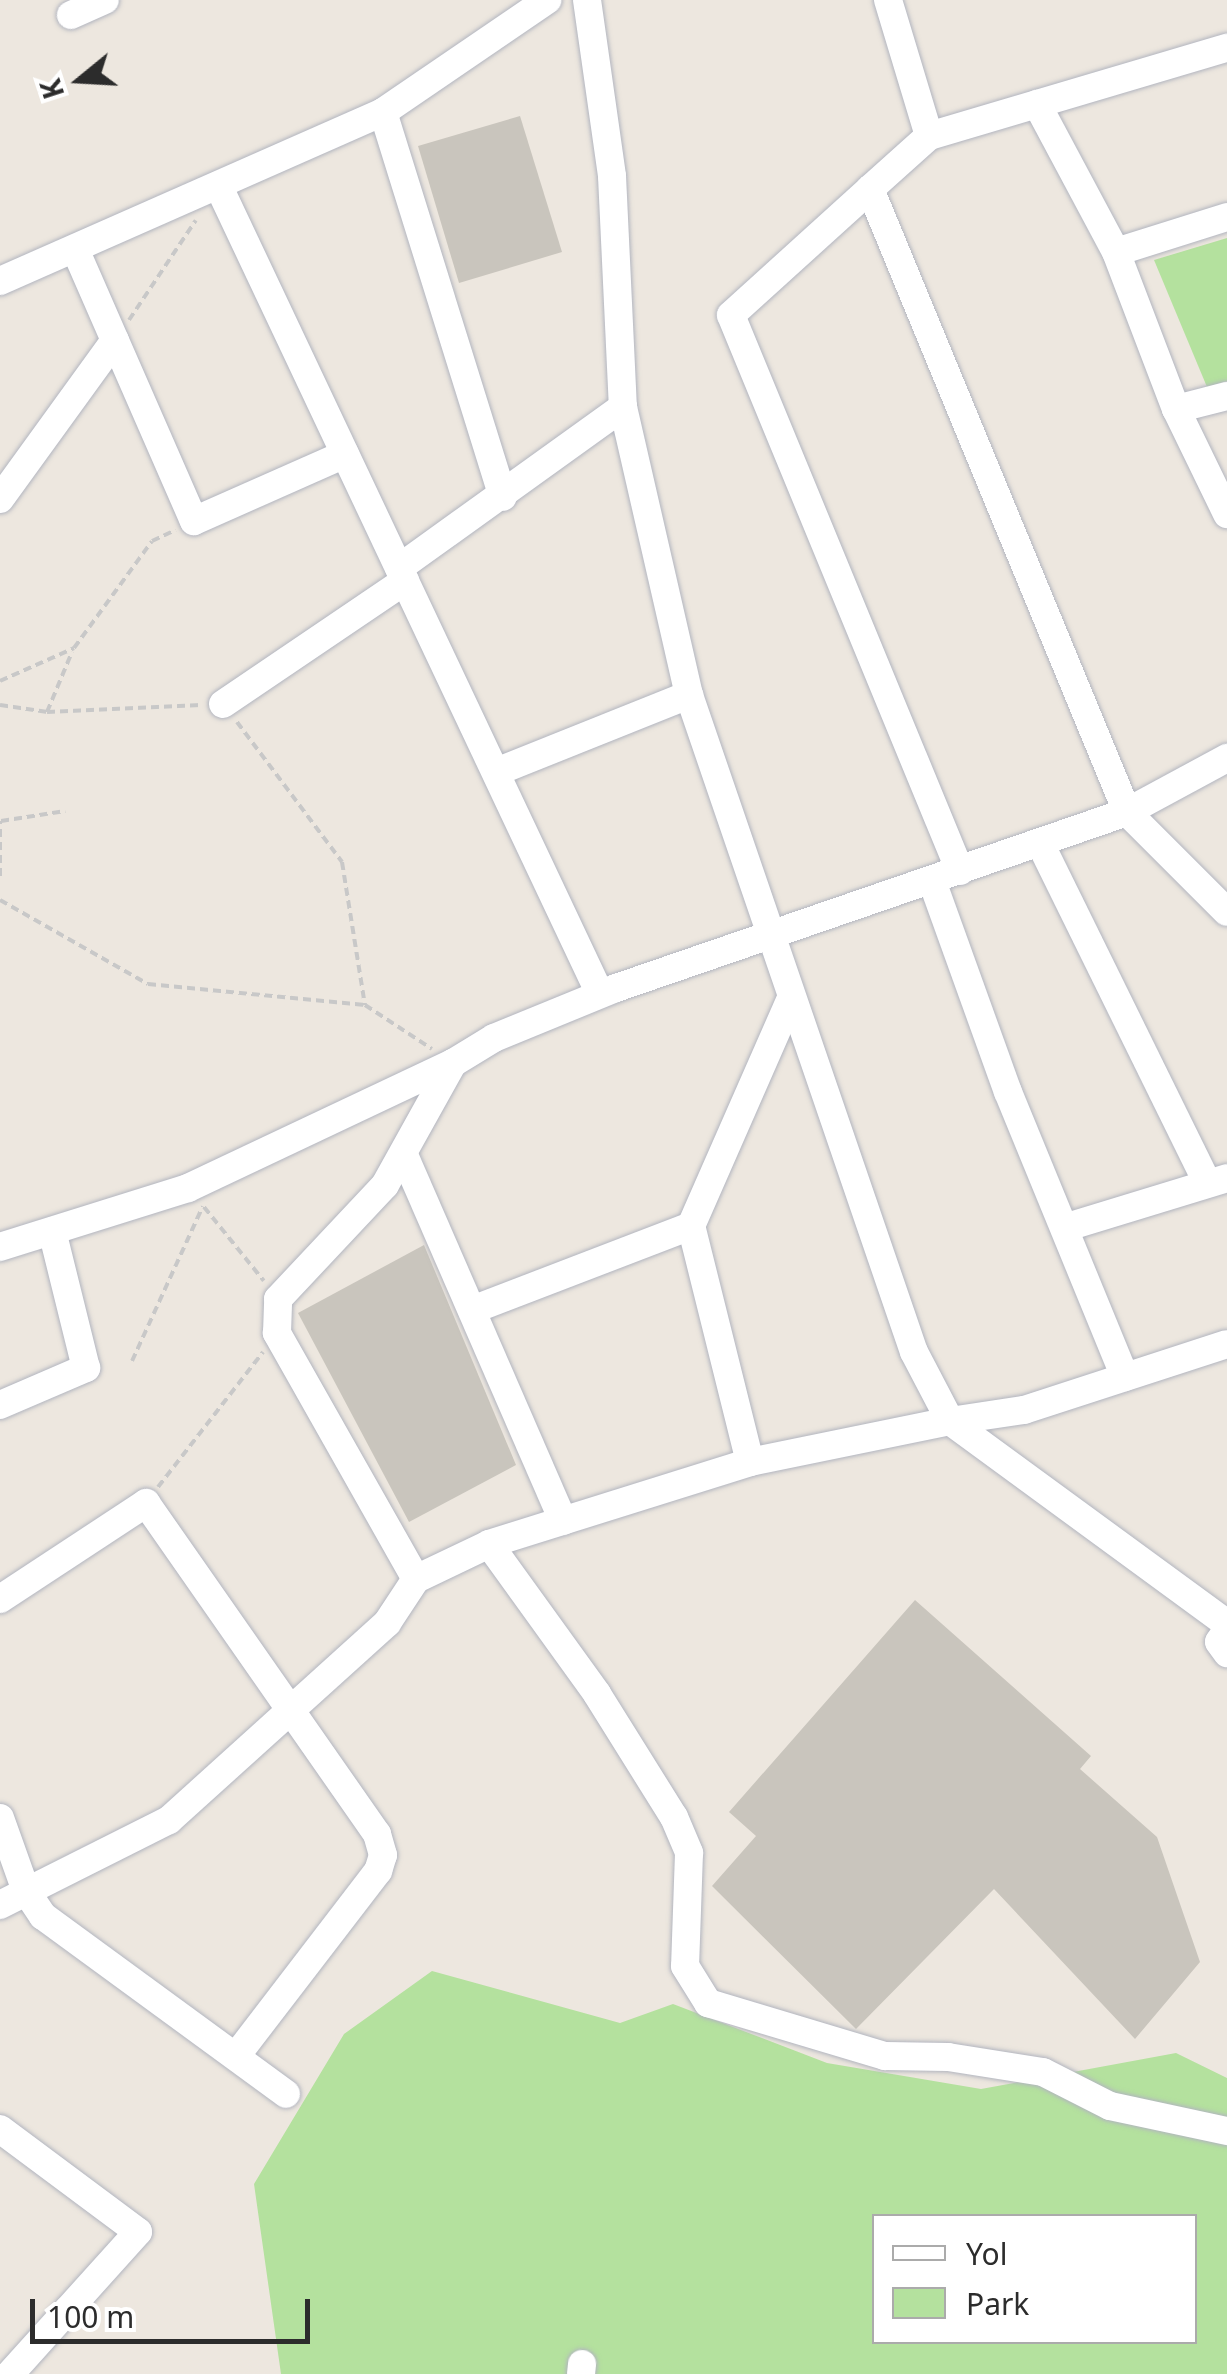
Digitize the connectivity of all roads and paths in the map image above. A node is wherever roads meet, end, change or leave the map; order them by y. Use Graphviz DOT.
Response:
graph roads {
  1 [pos="105,0"];
  2 [pos="548,0"];
  3 [pos="587,0"];
  4 [pos="888,0"];
  5 [pos="72,15"];
  6 [pos="1227,48"];
  7 [pos="1037,104"];
  8 [pos="383,112"];
  9 [pos="928,136"];
  10 [pos="218,187"];
  11 [pos="870,189"];
  12 [pos="1227,217"];
  13 [pos="198,218"];
  14 [pos="75,248"];
  15 [pos="1116,252"];
  16 [pos="0,281"];
  17 [pos="116,340"];
  18 [pos="1227,396"];
  19 [pos="623,406"];
  20 [pos="1176,409"];
  21 [pos="345,454"];
  22 [pos="503,496"];
  23 [pos="0,499"];
  24 [pos="1227,514"];
  25 [pos="194,521"];
  26 [pos="402,575"];
  27 [pos="74,648"];
  28 [pos="0,682"];
  29 [pos="689,695"];
  30 [pos="223,704"];
  31 [pos="0,705"];
  32 [pos="48,712"];
  33 [pos="1227,758"];
  34 [pos="496,772"];
  35 [pos="65,811"];
  36 [pos="1127,812"];
  37 [pos="0,821"];
  38 [pos="1040,843"];
  39 [pos="960,872"];
  40 [pos="0,876"];
  41 [pos="932,880"];
  42 [pos="0,900"];
  43 [pos="1227,912"];
  44 [pos="771,934"];
  45 [pos="600,994"];
  46 [pos="790,1001"];
  47 [pos="365,1006"];
  48 [pos="453,1063"];
  49 [pos="404,1155"];
  50 [pos="1217,1180"];
  51 [pos="195,1197"];
  52 [pos="691,1226"];
  53 [pos="1067,1228"];
  54 [pos="52,1231"];
  55 [pos="0,1247"];
  56 [pos="278,1299"];
  57 [pos="472,1310"];
  58 [pos="277,1333"];
  59 [pos="1227,1344"];
  60 [pos="132,1362"];
  61 [pos="1125,1378"];
  62 [pos="0,1405"];
  63 [pos="950,1421"];
  64 [pos="750,1462"];
  65 [pos="146,1503"];
  66 [pos="563,1521"];
  67 [pos="488,1544"];
  68 [pos="416,1580"];
  69 [pos="0,1599"];
  70 [pos="1227,1627"];
  71 [pos="1227,1652"];
  72 [pos="288,1712"];
  73 [pos="0,1818"];
  74 [pos="26,1891"];
  75 [pos="0,1904"];
  76 [pos="236,2056"];
  77 [pos="286,2094"];
  78 [pos="0,2129"];
  79 [pos="1227,2131"];
  80 [pos="10,2374"];
  1 -- 5 [label="street"];
  2 -- 8 [label="street"];
  3 -- 19 [label="street"];
  4 -- 9 [label="street"];
  6 -- 7 [label="street"];
  7 -- 9 [label="street"];
  7 -- 15 [label="street"];
  8 -- 10 [label="street"];
  8 -- 22 [label="street"];
  9 -- 11 [label="street"];
  10 -- 14 [label="street"];
  10 -- 21 [label="street"];
  11 -- 36 [label="street"];
  11 -- 39 [label="street"];
  12 -- 15 [label="street"];
  13 -- 17 [label="path"];
  14 -- 16 [label="street"];
  14 -- 17 [label="street"];
  15 -- 20 [label="street"];
  17 -- 23 [label="street"];
  17 -- 25 [label="street"];
  18 -- 20 [label="street"];
  19 -- 22 [label="street"];
  19 -- 29 [label="street"];
  20 -- 24 [label="street"];
  21 -- 25 [label="street"];
  21 -- 26 [label="street"];
  22 -- 26 [label="street"];
  25 -- 27 [label="path"];
  26 -- 30 [label="street"];
  26 -- 34 [label="street"];
  27 -- 28 [label="path"];
  27 -- 32 [label="path"];
  29 -- 34 [label="street"];
  29 -- 44 [label="street"];
  30 -- 32 [label="path"];
  30 -- 47 [label="path"];
  31 -- 32 [label="path"];
  33 -- 36 [label="street"];
  34 -- 45 [label="street"];
  35 -- 37 [label="path"];
  36 -- 38 [label="street"];
  36 -- 43 [label="street"];
  37 -- 40 [label="path"];
  38 -- 39 [label="street"];
  38 -- 50 [label="street"];
  39 -- 41 [label="street"];
  41 -- 44 [label="street"];
  41 -- 53 [label="street"];
  42 -- 47 [label="path"];
  44 -- 45 [label="street"];
  44 -- 46 [label="street"];
  45 -- 48 [label="street"];
  46 -- 52 [label="street"];
  46 -- 63 [label="street"];
  47 -- 48 [label="path"];
  48 -- 49 [label="street"];
  48 -- 51 [label="street"];
  49 -- 56 [label="street"];
  49 -- 57 [label="street"];
  50 -- 53 [label="street"];
  51 -- 54 [label="street"];
  51 -- 56 [label="path"];
  51 -- 60 [label="path"];
  52 -- 57 [label="street"];
  52 -- 64 [label="street"];
  53 -- 61 [label="street"];
  54 -- 55 [label="street"];
  54 -- 62 [label="street"];
  56 -- 58 [label="street"];
  57 -- 66 [label="street"];
  58 -- 65 [label="path"];
  58 -- 68 [label="street"];
  59 -- 61 [label="street"];
  61 -- 63 [label="street"];
  63 -- 64 [label="street"];
  63 -- 70 [label="street"];
  64 -- 66 [label="street"];
  65 -- 69 [label="street"];
  65 -- 72 [label="street"];
  66 -- 67 [label="street"];
  67 -- 68 [label="street"];
  67 -- 79 [label="street"];
  68 -- 72 [label="street"];
  70 -- 71 [label="street"];
  72 -- 74 [label="street"];
  72 -- 76 [label="street"];
  73 -- 74 [label="street"];
  74 -- 75 [label="street"];
  74 -- 76 [label="street"];
  76 -- 77 [label="street"];
  78 -- 80 [label="street"];
}
